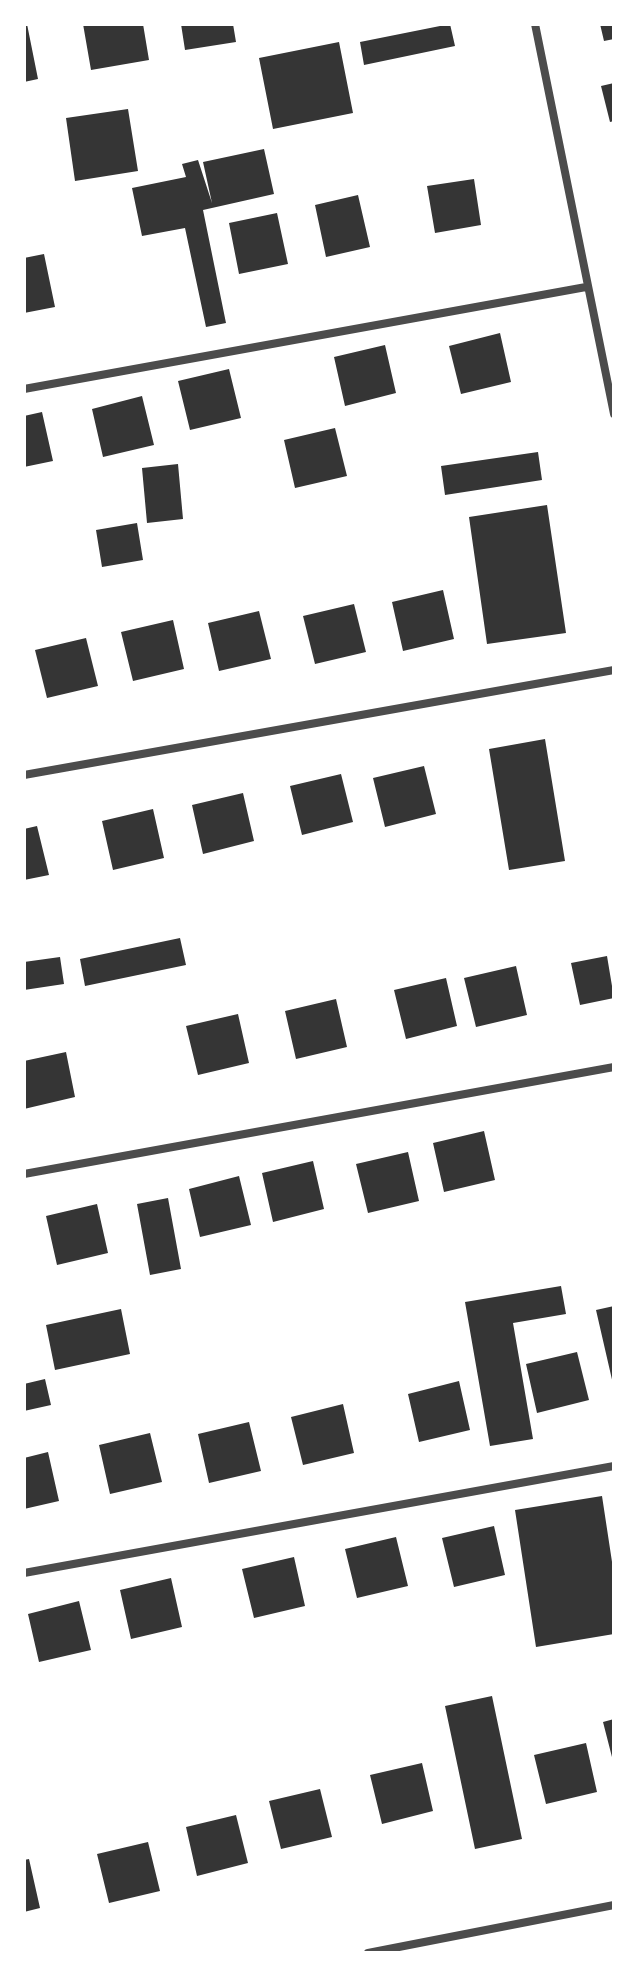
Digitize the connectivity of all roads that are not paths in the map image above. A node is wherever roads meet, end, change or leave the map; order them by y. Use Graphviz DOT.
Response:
graph roads {
  1 [pos="535,24"];
  2 [pos="586,287"];
  3 [pos="24,389"];
  4 [pos="614,414"];
  5 [pos="614,670"];
  6 [pos="24,775"];
  7 [pos="614,1067"];
  8 [pos="24,1174"];
  9 [pos="614,1466"];
  10 [pos="24,1573"];
  11 [pos="614,1905"];
  12 [pos="368,1953"];
  1 -- 2 [label="street"];
  2 -- 3 [label="street"];
  2 -- 4 [label="street"];
  5 -- 6 [label="street"];
  7 -- 8 [label="street"];
  9 -- 10 [label="street"];
  11 -- 12 [label="street"];
}
